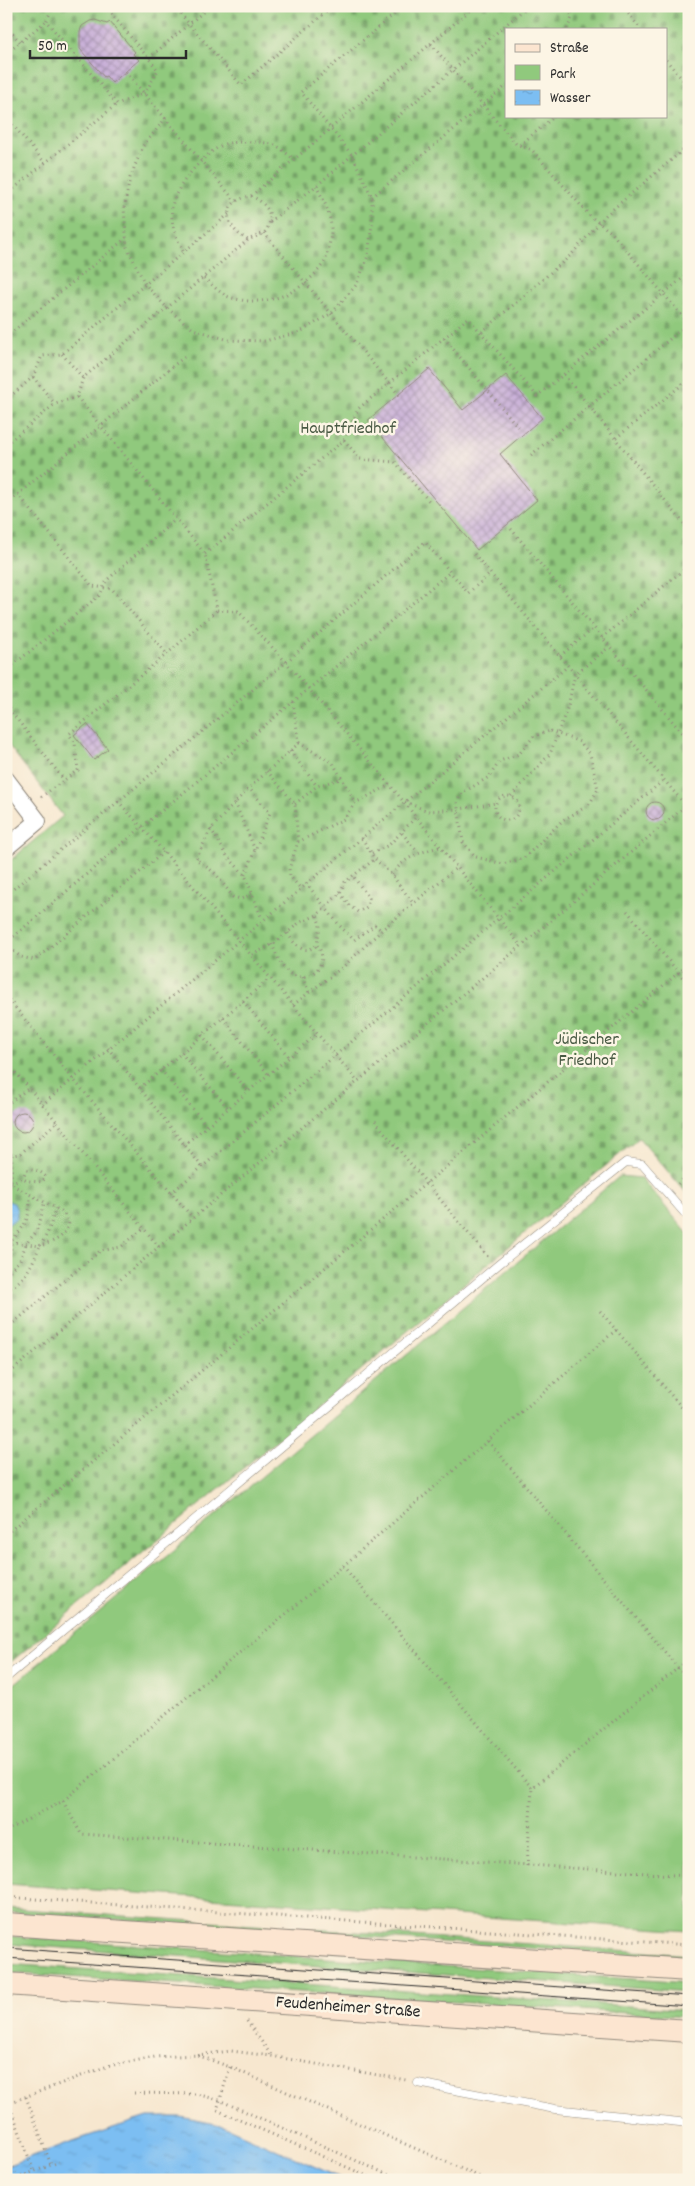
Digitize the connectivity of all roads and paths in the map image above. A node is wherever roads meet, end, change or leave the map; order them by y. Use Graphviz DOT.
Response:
graph roads {
  1 [pos="54,6"];
  2 [pos="105,6"];
  3 [pos="174,6"];
  4 [pos="210,6"];
  5 [pos="333,6"];
  6 [pos="404,6"];
  7 [pos="476,6"];
  8 [pos="528,6"];
  9 [pos="569,6"];
  10 [pos="622,6"];
  11 [pos="46,20"];
  12 [pos="189,24"];
  13 [pos="6,26"];
  14 [pos="567,28"];
  15 [pos="640,28"];
  16 [pos="20,42"];
  17 [pos="431,44"];
  18 [pos="6,54"];
  19 [pos="149,58"];
  20 [pos="668,62"];
  21 [pos="453,70"];
  22 [pos="126,72"];
  23 [pos="689,86"];
  24 [pos="505,87"];
  25 [pos="146,93"];
  26 [pos="117,104"];
  27 [pos="484,105"];
  28 [pos="6,117"];
  29 [pos="166,118"];
  30 [pos="553,118"];
  31 [pos="330,128"];
  32 [pos="520,145"];
  33 [pos="689,145"];
  34 [pos="352,155"];
  35 [pos="294,159"];
  36 [pos="203,160"];
  37 [pos="45,163"];
  38 [pos="316,186"];
  39 [pos="6,195"];
  40 [pos="251,196"];
  41 [pos="372,197"];
  42 [pos="236,202"];
  43 [pos="229,214"];
  44 [pos="270,222"];
  45 [pos="599,223"];
  46 [pos="264,233"];
  47 [pos="126,238"];
  48 [pos="248,240"];
  49 [pos="183,251"];
  50 [pos="689,273"];
  51 [pos="204,278"];
  52 [pos="306,282"];
  53 [pos="145,284"];
  54 [pos="664,294"];
  55 [pos="168,309"];
  56 [pos="332,313"];
  57 [pos="689,324"];
  58 [pos="482,332"];
  59 [pos="6,337"];
  60 [pos="444,338"];
  61 [pos="62,354"];
  62 [pos="184,357"];
  63 [pos="564,375"];
  64 [pos="33,377"];
  65 [pos="83,378"];
  66 [pos="689,379"];
  67 [pos="390,383"];
  68 [pos="399,395"];
  69 [pos="77,398"];
  70 [pos="6,400"];
  71 [pos="54,404"];
  72 [pos="590,407"];
  73 [pos="99,426"];
  74 [pos="518,427"];
  75 [pos="616,438"];
  76 [pos="344,440"];
  77 [pos="6,444"];
  78 [pos="531,455"];
  79 [pos="18,494"];
  80 [pos="429,501"];
  81 [pos="6,504"];
  82 [pos="176,519"];
  83 [pos="511,529"];
  84 [pos="689,530"];
  85 [pos="205,554"];
  86 [pos="474,554"];
  87 [pos="689,565"];
  88 [pos="450,572"];
  89 [pos="490,574"];
  90 [pos="103,588"];
  91 [pos="216,610"];
  92 [pos="594,628"];
  93 [pos="602,638"];
  94 [pos="609,646"];
  95 [pos="167,654"];
  96 [pos="560,656"];
  97 [pos="286,662"];
  98 [pos="13,665"];
  99 [pos="568,666"];
  100 [pos="575,674"];
  101 [pos="309,690"];
  102 [pos="293,702"];
  103 [pos="6,704"];
  104 [pos="558,734"];
  105 [pos="689,741"];
  106 [pos="299,744"];
  107 [pos="290,751"];
  108 [pos="267,771"];
  109 [pos="6,778"];
  110 [pos="340,778"];
  111 [pos="64,780"];
  112 [pos="664,780"];
  113 [pos="317,786"];
  114 [pos="390,786"];
  115 [pos="249,788"];
  116 [pos="510,796"];
  117 [pos="118,801"];
  118 [pos="356,802"];
  119 [pos="404,802"];
  120 [pos="496,802"];
  121 [pos="235,803"];
  122 [pos="295,804"];
  123 [pos="687,804"];
  124 [pos="27,807"];
  125 [pos="459,809"];
  126 [pos="416,817"];
  127 [pos="142,827"];
  128 [pos="211,829"];
  129 [pos="402,833"];
  130 [pos="362,838"];
  131 [pos="298,842"];
  132 [pos="440,847"];
  133 [pos="6,848"];
  134 [pos="255,850"];
  135 [pos="164,852"];
  136 [pos="418,852"];
  137 [pos="372,853"];
  138 [pos="375,860"];
  139 [pos="456,868"];
  140 [pos="245,875"];
  141 [pos="392,875"];
  142 [pos="353,876"];
  143 [pos="306,883"];
  144 [pos="300,888"];
  145 [pos="340,893"];
  146 [pos="252,894"];
  147 [pos="6,895"];
  148 [pos="413,903"];
  149 [pos="325,907"];
  150 [pos="627,911"];
  151 [pos="317,915"];
  152 [pos="262,919"];
  153 [pos="497,919"];
  154 [pos="381,930"];
  155 [pos="288,933"];
  156 [pos="238,939"];
  157 [pos="6,944"];
  158 [pos="272,944"];
  159 [pos="317,945"];
  160 [pos="521,946"];
  161 [pos="252,955"];
  162 [pos="689,964"];
  163 [pos="678,973"];
  164 [pos="302,976"];
  165 [pos="270,978"];
  166 [pos="689,985"];
  167 [pos="309,993"];
  168 [pos="6,996"];
  169 [pos="243,1001"];
  170 [pos="293,1005"];
  171 [pos="223,1018"];
  172 [pos="317,1034"];
  173 [pos="202,1035"];
  174 [pos="108,1048"];
  175 [pos="181,1053"];
  176 [pos="335,1055"];
  177 [pos="289,1057"];
  178 [pos="6,1061"];
  179 [pos="161,1070"];
  180 [pos="269,1074"];
  181 [pos="73,1079"];
  182 [pos="358,1082"];
  183 [pos="28,1088"];
  184 [pos="140,1088"];
  185 [pos="248,1091"];
  186 [pos="6,1105"];
  187 [pos="42,1105"];
  188 [pos="228,1108"];
  189 [pos="375,1121"];
  190 [pos="57,1122"];
  191 [pos="207,1126"];
  192 [pos="184,1145"];
  193 [pos="6,1151"];
  194 [pos="12,1156"];
  195 [pos="202,1167"];
  196 [pos="8,1170"];
  197 [pos="23,1178"];
  198 [pos="11,1181"];
  199 [pos="6,1184"];
  200 [pos="428,1184"];
  201 [pos="171,1193"];
  202 [pos="30,1196"];
  203 [pos="44,1204"];
  204 [pos="54,1208"];
  205 [pos="193,1218"];
  206 [pos="689,1218"];
  207 [pos="144,1228"];
  208 [pos="6,1241"];
  209 [pos="11,1241"];
  210 [pos="26,1244"];
  211 [pos="40,1246"];
  212 [pos="159,1247"];
  213 [pos="488,1256"];
  214 [pos="6,1258"];
  215 [pos="6,1274"];
  216 [pos="6,1290"];
  217 [pos="600,1311"];
  218 [pos="6,1329"];
  219 [pos="616,1330"];
  220 [pos="6,1376"];
  221 [pos="689,1416"];
  222 [pos="488,1441"];
  223 [pos="6,1534"];
  224 [pos="343,1566"];
  225 [pos="689,1659"];
  226 [pos="678,1668"];
  227 [pos="6,1678"];
  228 [pos="689,1681"];
  229 [pos="532,1788"];
  230 [pos="63,1801"];
  231 [pos="6,1831"];
  232 [pos="527,1866"];
  233 [pos="689,1876"];
  234 [pos="6,1897"];
  235 [pos="6,1924"];
  236 [pos="689,1945"];
  237 [pos="689,1970"];
  238 [pos="6,1984"];
  239 [pos="244,2017"];
  240 [pos="689,2031"];
  241 [pos="197,2055"];
  242 [pos="271,2056"];
  243 [pos="222,2065"];
  244 [pos="230,2067"];
  245 [pos="228,2074"];
  246 [pos="418,2083"];
  247 [pos="134,2094"];
  248 [pos="26,2097"];
  249 [pos="220,2100"];
  250 [pos="8,2103"];
  251 [pos="689,2123"];
  252 [pos="6,2149"];
  253 [pos="351,2158"];
  254 [pos="59,2162"];
  255 [pos="51,2165"];
  256 [pos="347,2166"];
  257 [pos="34,2172"];
  258 [pos="17,2178"];
  259 [pos="12,2180"];
  260 [pos="376,2180"];
  261 [pos="400,2180"];
  262 [pos="487,2180"];
  1 -- 11 [label="path"];
  2 -- 19 [label="path"];
  3 -- 12 [label="path"];
  4 -- 12 [label="path"];
  5 -- 12 [label="path"];
  6 -- 31 [label="path"];
  7 -- 17 [label="path"];
  8 -- 21 [label="path"];
  9 -- 14 [label="path"];
  10 -- 15 [label="path"];
  11 -- 16 [label="path"];
  11 -- 26 [label="path"];
  12 -- 19 [label="path"];
  13 -- 16 [label="path"];
  16 -- 18 [label="path"];
  17 -- 21 [label="path"];
  17 -- 31 [label="path"];
  19 -- 25 [label="path"];
  20 -- 23 [label="path"];
  21 -- 27 [label="path"];
  21 -- 34 [label="path"];
  22 -- 25 [label="path"];
  24 -- 27 [label="path"];
  25 -- 26 [label="path"];
  25 -- 29 [label="path"];
  26 -- 37 [label="path"];
  27 -- 32 [label="path"];
  27 -- 41 [label="path"];
  28 -- 37 [label="path"];
  29 -- 36 [label="path"];
  29 -- 47 [label="path"];
  30 -- 32 [label="path"];
  31 -- 34 [label="path"];
  31 -- 35 [label="path"];
  32 -- 45 [label="path"];
  33 -- 45 [label="path"];
  34 -- 38 [label="path"];
  34 -- 41 [label="path"];
  35 -- 36 [label="path"];
  35 -- 40 [label="path"];
  36 -- 42 [label="path"];
  36 -- 49 [label="path"];
  37 -- 39 [label="path"];
  38 -- 44 [label="path"];
  38 -- 52 [label="path"];
  40 -- 42 [label="path"];
  40 -- 44 [label="path"];
  41 -- 56 [label="path"];
  42 -- 43 [label="path"];
  43 -- 48 [label="path"];
  43 -- 49 [label="path"];
  44 -- 46 [label="path"];
  45 -- 54 [label="path"];
  45 -- 58 [label="path"];
  46 -- 48 [label="path"];
  46 -- 52 [label="path"];
  47 -- 53 [label="path"];
  47 -- 59 [label="path"];
  48 -- 51 [label="path"];
  49 -- 53 [label="path"];
  50 -- 54 [label="path"];
  51 -- 52 [label="path"];
  51 -- 55 [label="path"];
  52 -- 56 [label="path"];
  53 -- 55 [label="path"];
  53 -- 61 [label="path"];
  54 -- 57 [label="path"];
  54 -- 63 [label="path"];
  55 -- 56 [label="path"];
  55 -- 65 [label="path"];
  56 -- 67 [label="path"];
  57 -- 72 [label="path"];
  58 -- 60 [label="path"];
  58 -- 63 [label="path"];
  60 -- 67 [label="path"];
  60 -- 74 [label="path"];
  61 -- 64 [label="path"];
  61 -- 65 [label="path"];
  62 -- 73 [label="path"];
  63 -- 72 [label="path"];
  64 -- 70 [label="path"];
  64 -- 71 [label="path"];
  65 -- 69 [label="path"];
  66 -- 75 [label="path"];
  67 -- 68 [label="path"];
  67 -- 76 [label="path"];
  69 -- 71 [label="path"];
  69 -- 73 [label="path"];
  71 -- 77 [label="path"];
  72 -- 75 [label="path"];
  72 -- 78 [label="path"];
  73 -- 79 [label="path"];
  73 -- 82 [label="path"];
  75 -- 84 [label="path"];
  76 -- 80 [label="path"];
  76 -- 85 [label="path"];
  79 -- 81 [label="path"];
  79 -- 90 [label="path"];
  82 -- 85 [label="path"];
  82 -- 90 [label="path"];
  83 -- 92 [label="path"];
  85 -- 91 [label="path"];
  86 -- 89 [label="path"];
  87 -- 93 [label="path"];
  88 -- 89 [label="path"];
  88 -- 97 [label="path"];
  88 -- 101 [label="path"];
  89 -- 96 [label="path"];
  90 -- 95 [label="path"];
  90 -- 98 [label="path"];
  91 -- 95 [label="path"];
  91 -- 97 [label="path"];
  92 -- 93 [label="path"];
  92 -- 96 [label="path"];
  93 -- 94 [label="path"];
  94 -- 100 [label="path"];
  94 -- 105 [label="path"];
  95 -- 111 [label="path"];
  96 -- 99 [label="path"];
  97 -- 101 [label="path"];
  97 -- 117 [label="path"];
  99 -- 100 [label="path"];
  99 -- 119 [label="path"];
  100 -- 104 [label="path"];
  100 -- 112 [label="path"];
  101 -- 102 [label="path"];
  101 -- 114 [label="path"];
  102 -- 106 [label="path"];
  102 -- 127 [label="path"];
  103 -- 111 [label="path"];
  104 -- 116 [label="path"];
  104 -- 125 [label="path"];
  104 -- 125 [label="path"];
  106 -- 107 [label="path"];
  106 -- 110 [label="path"];
  107 -- 108 [label="path"];
  107 -- 113 [label="path"];
  108 -- 115 [label="path"];
  108 -- 122 [label="path"];
  109 -- 124 [label="street"];
  110 -- 113 [label="path"];
  110 -- 118 [label="path"];
  111 -- 124 [label="path"];
  112 -- 123 [label="path"];
  112 -- 153 [label="path"];
  113 -- 122 [label="path"];
  114 -- 118 [label="path"];
  114 -- 119 [label="path"];
  115 -- 121 [label="path"];
  115 -- 134 [label="path"];
  116 -- 120 [label="path"];
  116 -- 120 [label="path"];
  117 -- 127 [label="path"];
  117 -- 147 [label="path"];
  118 -- 131 [label="path"];
  119 -- 125 [label="path"];
  119 -- 126 [label="path"];
  119 -- 130 [label="path"];
  120 -- 125 [label="path"];
  121 -- 128 [label="path"];
  121 -- 134 [label="path"];
  122 -- 131 [label="path"];
  123 -- 160 [label="path"];
  124 -- 133 [label="street"];
  126 -- 129 [label="path"];
  126 -- 132 [label="path"];
  127 -- 135 [label="path"];
  127 -- 157 [label="path"];
  128 -- 140 [label="path"];
  128 -- 146 [label="path"];
  129 -- 136 [label="path"];
  129 -- 137 [label="path"];
  130 -- 137 [label="path"];
  130 -- 143 [label="path"];
  131 -- 144 [label="path"];
  132 -- 136 [label="path"];
  132 -- 139 [label="path"];
  134 -- 140 [label="path"];
  135 -- 156 [label="path"];
  135 -- 157 [label="path"];
  136 -- 141 [label="path"];
  137 -- 138 [label="path"];
  138 -- 141 [label="path"];
  138 -- 142 [label="path"];
  139 -- 148 [label="path"];
  139 -- 153 [label="path"];
  140 -- 146 [label="path"];
  141 -- 148 [label="path"];
  142 -- 145 [label="path"];
  142 -- 145 [label="path"];
  143 -- 144 [label="path"];
  143 -- 149 [label="path"];
  144 -- 152 [label="path"];
  145 -- 149 [label="path"];
  146 -- 152 [label="path"];
  148 -- 154 [label="path"];
  149 -- 151 [label="path"];
  149 -- 154 [label="path"];
  150 -- 163 [label="path"];
  151 -- 155 [label="path"];
  151 -- 159 [label="path"];
  152 -- 156 [label="path"];
  153 -- 160 [label="path"];
  153 -- 176 [label="path"];
  154 -- 167 [label="path"];
  155 -- 158 [label="path"];
  155 -- 159 [label="path"];
  156 -- 161 [label="path"];
  156 -- 174 [label="path"];
  158 -- 161 [label="path"];
  158 -- 164 [label="path"];
  159 -- 164 [label="path"];
  160 -- 182 [label="path"];
  161 -- 165 [label="path"];
  162 -- 163 [label="path"];
  163 -- 166 [label="path"];
  163 -- 200 [label="path"];
  164 -- 167 [label="path"];
  165 -- 169 [label="path"];
  165 -- 170 [label="path"];
  167 -- 170 [label="path"];
  168 -- 181 [label="path"];
  169 -- 171 [label="path"];
  169 -- 177 [label="path"];
  170 -- 172 [label="path"];
  171 -- 173 [label="path"];
  171 -- 180 [label="path"];
  172 -- 176 [label="path"];
  172 -- 177 [label="path"];
  173 -- 175 [label="path"];
  173 -- 185 [label="path"];
  174 -- 181 [label="path"];
  174 -- 184 [label="path"];
  175 -- 179 [label="path"];
  175 -- 188 [label="path"];
  176 -- 182 [label="path"];
  176 -- 195 [label="path"];
  177 -- 180 [label="path"];
  178 -- 183 [label="path"];
  179 -- 184 [label="path"];
  179 -- 191 [label="path"];
  180 -- 185 [label="path"];
  181 -- 187 [label="path"];
  181 -- 201 [label="path"];
  182 -- 205 [label="path"];
  183 -- 186 [label="path"];
  183 -- 187 [label="path"];
  184 -- 192 [label="path"];
  185 -- 188 [label="path"];
  187 -- 190 [label="path"];
  188 -- 191 [label="path"];
  189 -- 200 [label="path"];
  190 -- 194 [label="path"];
  190 -- 207 [label="path"];
  191 -- 192 [label="path"];
  192 -- 195 [label="path"];
  193 -- 194 [label="path"];
  194 -- 196 [label="path"];
  195 -- 201 [label="path"];
  196 -- 198 [label="path"];
  197 -- 197 [label="path"];
  197 -- 198 [label="path"];
  198 -- 199 [label="path"];
  198 -- 202 [label="path"];
  200 -- 213 [label="path"];
  200 -- 223 [label="path"];
  201 -- 205 [label="path"];
  202 -- 203 [label="path"];
  202 -- 209 [label="path"];
  203 -- 204 [label="path"];
  203 -- 210 [label="path"];
  204 -- 211 [label="path"];
  204 -- 211 [label="path"];
  205 -- 212 [label="path"];
  206 -- 227 [label="lane"];
  207 -- 212 [label="path"];
  207 -- 218 [label="path"];
  208 -- 209 [label="path"];
  209 -- 210 [label="path"];
  209 -- 214 [label="path"];
  210 -- 211 [label="path"];
  210 -- 215 [label="path"];
  211 -- 216 [label="path"];
  212 -- 220 [label="path"];
  217 -- 219 [label="path"];
  219 -- 221 [label="path"];
  219 -- 222 [label="path"];
  222 -- 224 [label="path"];
  222 -- 226 [label="path"];
  224 -- 229 [label="path"];
  224 -- 230 [label="path"];
  225 -- 226 [label="path"];
  226 -- 228 [label="path"];
  226 -- 229 [label="path"];
  229 -- 232 [label="path"];
  230 -- 231 [label="path"];
  230 -- 232 [label="path"];
  232 -- 233 [label="path"];
  234 -- 236 [label="path"];
  235 -- 237 [label="main road"];
  238 -- 240 [label="main road, Feudenheimer Straße"];
  239 -- 242 [label="path"];
  241 -- 242 [label="path"];
  241 -- 243 [label="path"];
  241 -- 248 [label="path"];
  242 -- 246 [label="path"];
  243 -- 244 [label="path"];
  243 -- 245 [label="path"];
  244 -- 245 [label="path"];
  244 -- 262 [label="path"];
  245 -- 249 [label="path"];
  246 -- 251 [label="lane"];
  247 -- 249 [label="path"];
  248 -- 250 [label="path"];
  248 -- 255 [label="path"];
  249 -- 253 [label="path"];
  249 -- 256 [label="path"];
  250 -- 257 [label="path"];
  252 -- 258 [label="path"];
  253 -- 256 [label="path"];
  253 -- 261 [label="path"];
  254 -- 255 [label="path"];
  255 -- 257 [label="path"];
  256 -- 260 [label="path"];
  257 -- 258 [label="path"];
  258 -- 259 [label="path"];
}
